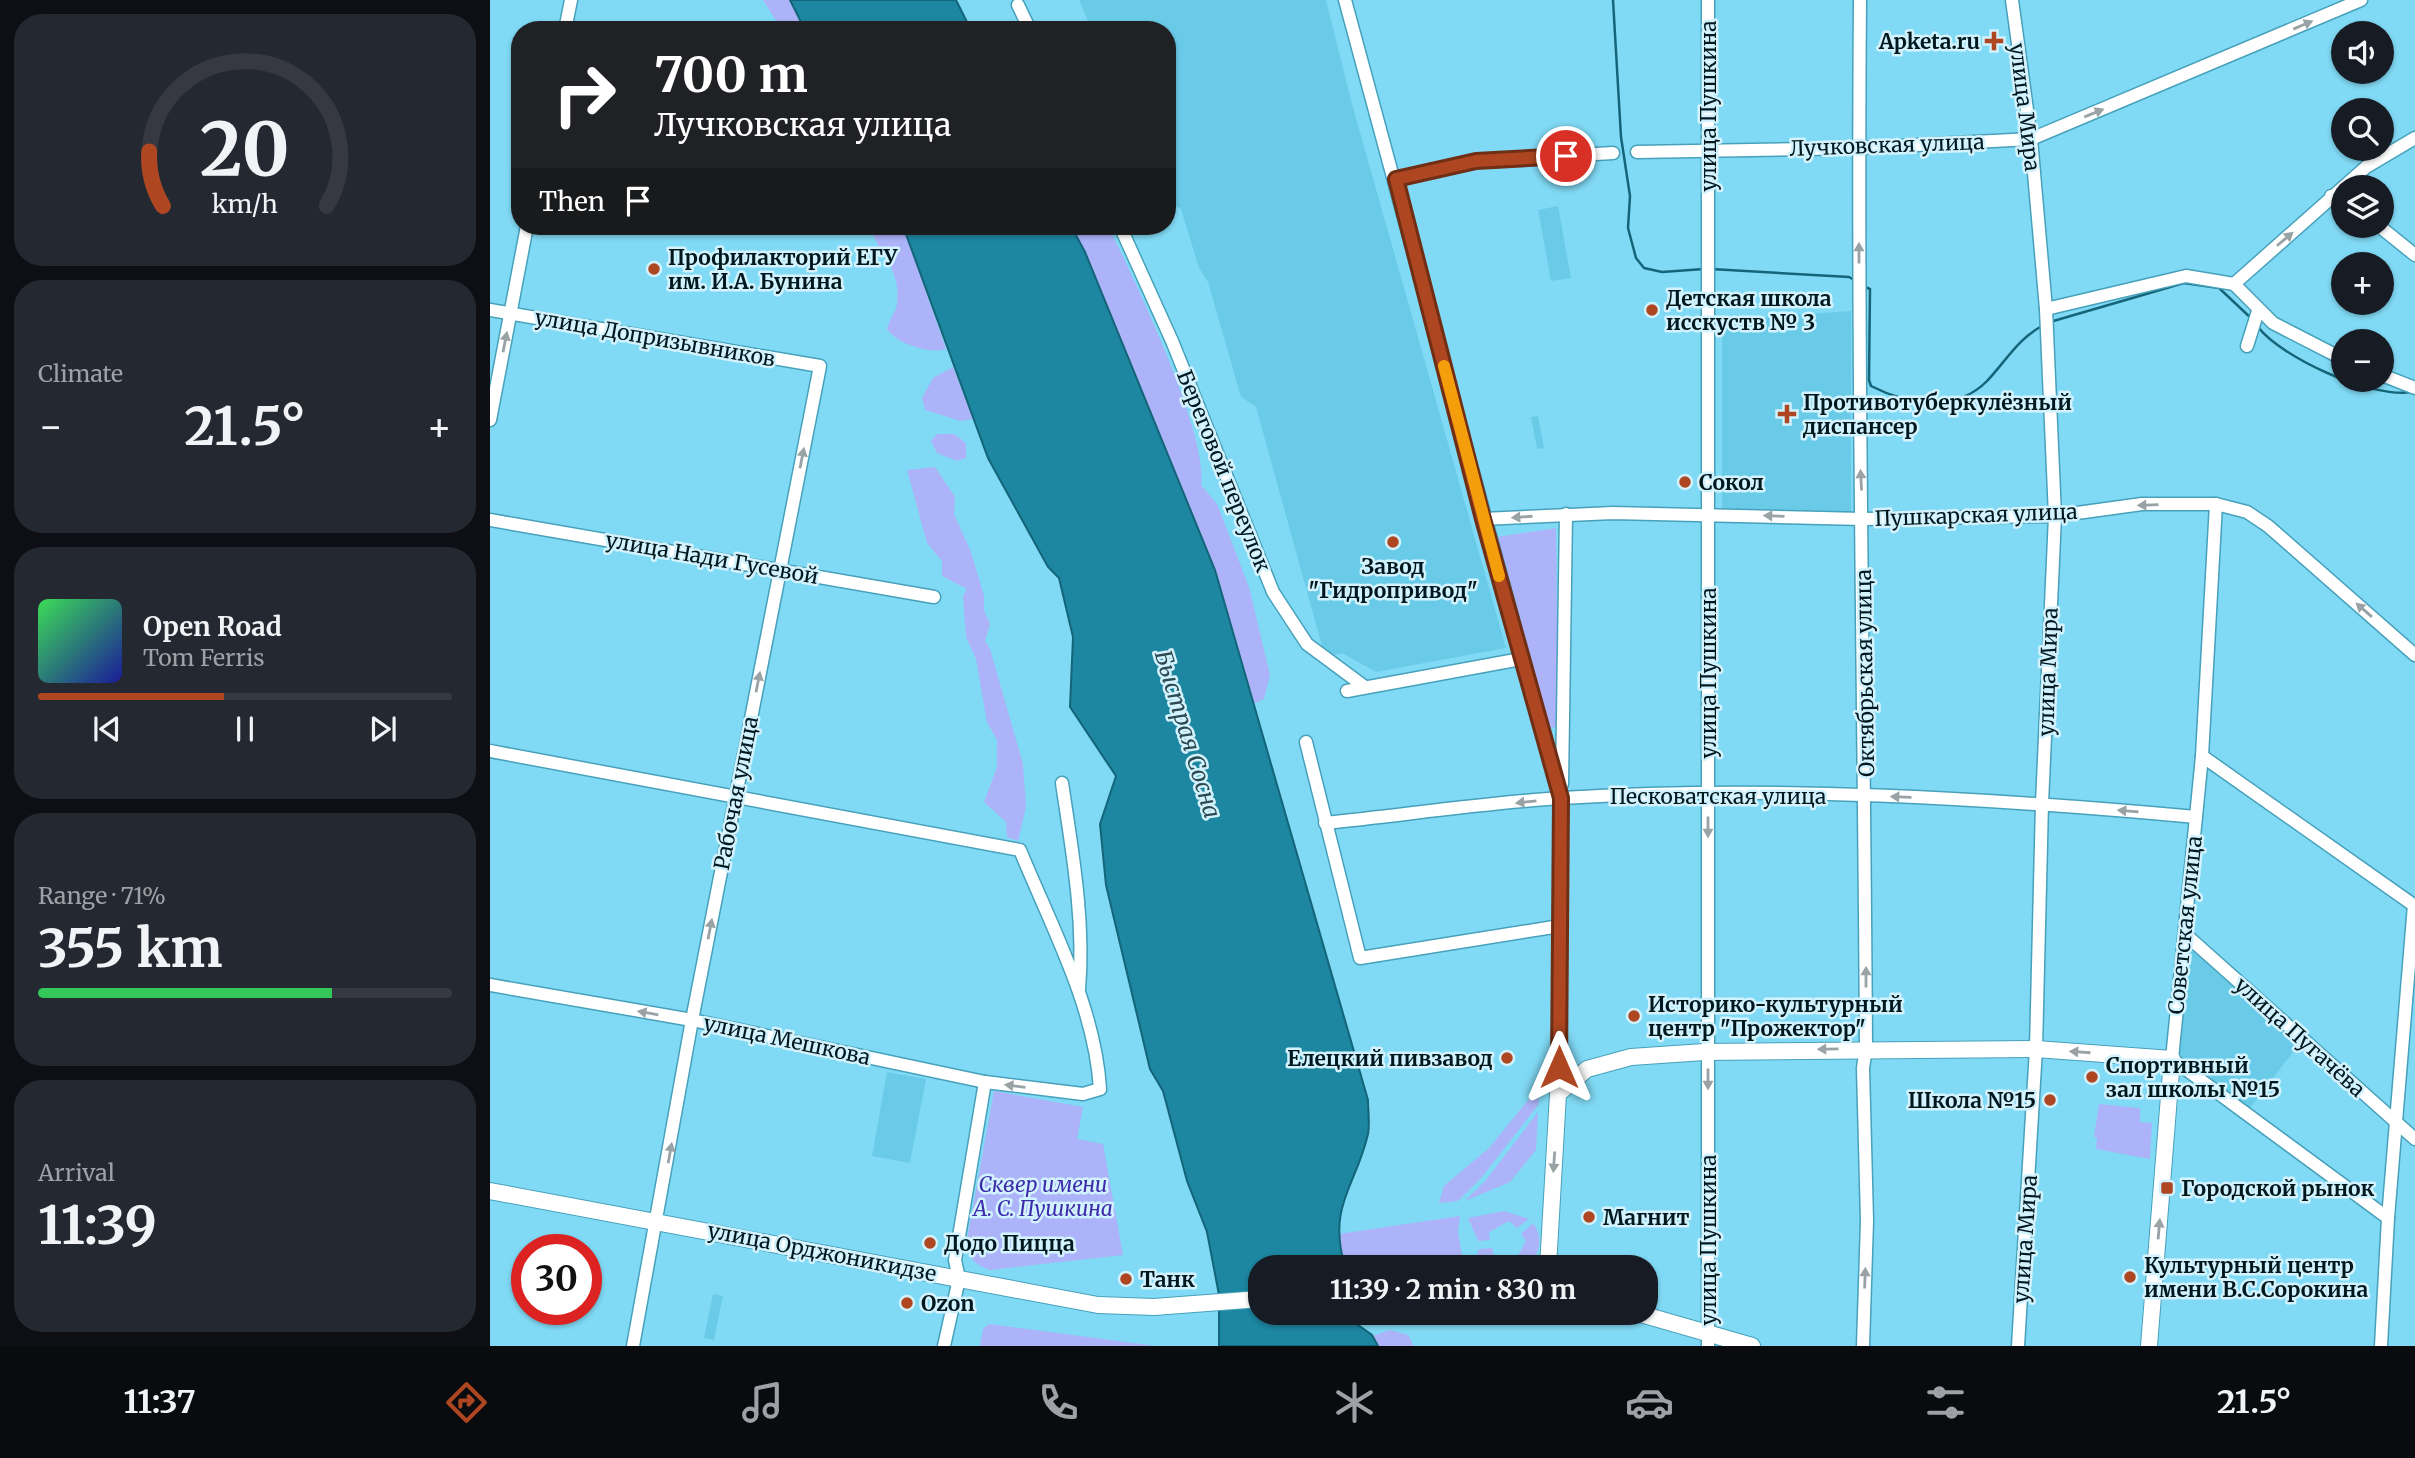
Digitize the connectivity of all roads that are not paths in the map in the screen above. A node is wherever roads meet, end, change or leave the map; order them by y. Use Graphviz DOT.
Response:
graph roads {
  1 [pos="571,0"];
  2 [pos="1345,0"];
  3 [pos="1708,0"];
  4 [pos="1860,0"];
  5 [pos="2011,0"];
  6 [pos="2361,0"];
  7 [pos="1018,5"];
  8 [pos="567,21"];
  9 [pos="1026,21"];
  10 [pos="2415,138"];
  11 [pos="2031,139"];
  12 [pos="1860,148"];
  13 [pos="1708,149"];
  14 [pos="1637,152"];
  15 [pos="1613,153"];
  16 [pos="2357,175"];
  17 [pos="1396,179"];
  18 [pos="2331,197"];
  19 [pos="525,235"];
  20 [pos="1125,235"];
  21 [pos="2394,238"];
  22 [pos="2415,255"];
  23 [pos="2234,284"];
  24 [pos="2046,309"];
  25 [pos="490,310"];
  26 [pos="2258,311"];
  27 [pos="510,313"];
  28 [pos="2247,346"];
  29 [pos="2331,353"];
  30 [pos="820,366"];
  31 [pos="2394,380"];
  32 [pos="2415,388"];
  33 [pos="490,420"];
  34 [pos="2216,503"];
  35 [pos="1707,513"];
  36 [pos="1566,514"];
  37 [pos="2055,516"];
  38 [pos="1483,519"];
  39 [pos="1863,519"];
  40 [pos="490,520"];
  41 [pos="779,569"];
  42 [pos="934,597"];
  43 [pos="2415,655"];
  44 [pos="1521,659"];
  45 [pos="1365,687"];
  46 [pos="1347,691"];
  47 [pos="1306,742"];
  48 [pos="490,751"];
  49 [pos="2202,756"];
  50 [pos="1062,783"];
  51 [pos="1708,794"];
  52 [pos="1866,796"];
  53 [pos="736,797"];
  54 [pos="1561,798"];
  55 [pos="2042,803"];
  56 [pos="2196,817"];
  57 [pos="1325,823"];
  58 [pos="2414,905"];
  59 [pos="1560,926"];
  60 [pos="2185,934"];
  61 [pos="490,985"];
  62 [pos="1078,993"];
  63 [pos="692,1020"];
  64 [pos="1866,1048"];
  65 [pos="2036,1049"];
  66 [pos="1708,1052"];
  67 [pos="2172,1059"];
  68 [pos="985,1082"];
  69 [pos="1558,1094"];
  70 [pos="2398,1125"];
  71 [pos="2415,1139"];
  72 [pos="490,1191"];
  73 [pos="2388,1218"];
  74 [pos="658,1220"];
  75 [pos="1549,1255"];
  76 [pos="959,1279"];
  77 [pos="1248,1300"];
  78 [pos="1658,1321"];
  79 [pos="1707,1340"];
  80 [pos="633,1346"];
  81 [pos="944,1346"];
  82 [pos="1752,1346"];
  83 [pos="1863,1346"];
  84 [pos="2018,1346"];
  85 [pos="2149,1346"];
  86 [pos="2381,1346"];
  1 -- 8 [label="street"];
  2 -- 17 [label="street"];
  3 -- 13 [label="street, улица Пушкина"];
  4 -- 12 [label="street, Октябрьская улица"];
  5 -- 11 [label="street, улица Мира"];
  11 -- 6 [label="street, Лучковская улица, one-way"];
  7 -- 9 [label="street"];
  10 -- 16 [label="street"];
  11 -- 12 [label="street, Лучковская улица"];
  11 -- 24 [label="street, улица Мира"];
  12 -- 13 [label="street, Лучковская улица"];
  39 -- 12 [label="street, Октябрьская улица, one-way"];
  13 -- 14 [label="street, Лучковская улица"];
  13 -- 35 [label="street, улица Пушкина"];
  15 -- 17 [label="street"];
  17 -- 38 [label="street"];
  23 -- 18 [label="street, one-way"];
  19 -- 27 [label="street"];
  20 -- 45 [label="street, Береговой переулок"];
  21 -- 22 [label="street"];
  23 -- 24 [label="street"];
  23 -- 26 [label="street"];
  24 -- 37 [label="street, улица Мира"];
  25 -- 27 [label="street, улица Допризывников"];
  26 -- 28 [label="street"];
  26 -- 29 [label="street"];
  27 -- 30 [label="street, улица Допризывников"];
  33 -- 27 [label="street, one-way"];
  41 -- 30 [label="street, Рабочая улица, one-way"];
  31 -- 32 [label="street"];
  34 -- 37 [label="street, Пушкарская улица, one-way"];
  43 -- 34 [label="street, Пушкарская улица, one-way"];
  34 -- 49 [label="street, Советская улица"];
  35 -- 36 [label="street, Пушкарская улица"];
  39 -- 35 [label="street, Пушкарская улица, one-way"];
  35 -- 51 [label="street, улица Пушкина"];
  36 -- 38 [label="street, Пушкарская улица, one-way"];
  36 -- 54 [label="street"];
  37 -- 39 [label="street, Пушкарская улица"];
  37 -- 55 [label="street, улица Мира"];
  38 -- 44 [label="street"];
  39 -- 52 [label="street, Октябрьская улица"];
  40 -- 41 [label="street, улица Нади Гусевой"];
  41 -- 42 [label="street, улица Нади Гусевой"];
  53 -- 41 [label="street, Рабочая улица, one-way"];
  44 -- 45 [label="street"];
  44 -- 54 [label="street"];
  45 -- 46 [label="street"];
  47 -- 57 [label="street"];
  48 -- 53 [label="street"];
  49 -- 56 [label="street, Советская улица"];
  49 -- 58 [label="street"];
  50 -- 62 [label="street"];
  51 -- 52 [label="street, Песковатская улица"];
  51 -- 54 [label="street, Песковатская улица"];
  51 -- 66 [label="street, улица Пушкина, one-way"];
  55 -- 52 [label="street, Песковатская улица, one-way"];
  64 -- 52 [label="street, Октябрьская улица, one-way"];
  53 -- 62 [label="street"];
  63 -- 53 [label="street, Рабочая улица, one-way"];
  54 -- 57 [label="street, Песковатская улица, one-way"];
  54 -- 59 [label="street"];
  56 -- 55 [label="street, Песковатская улица, one-way"];
  55 -- 65 [label="street, улица Мира"];
  56 -- 60 [label="street, Советская улица"];
  57 -- 59 [label="street"];
  58 -- 70 [label="street"];
  59 -- 69 [label="street"];
  60 -- 67 [label="street, Советская улица"];
  60 -- 70 [label="street, улица Пугачёва"];
  63 -- 61 [label="street, улица Мешкова, one-way"];
  62 -- 68 [label="street, улица Мешкова, one-way"];
  63 -- 68 [label="street, улица Мешкова"];
  74 -- 63 [label="street, Рабочая улица, one-way"];
  64 -- 65 [label="main road"];
  64 -- 66 [label="main road, one-way"];
  83 -- 64 [label="street, Октябрьская улица, one-way"];
  67 -- 65 [label="main road, one-way"];
  65 -- 84 [label="street, улица Мира"];
  66 -- 69 [label="main road"];
  66 -- 79 [label="street, улица Пушкина, one-way"];
  67 -- 73 [label="street"];
  85 -- 67 [label="main road, Советская улица, one-way"];
  68 -- 76 [label="street"];
  69 -- 75 [label="main road, one-way"];
  70 -- 71 [label="street, улица Пугачёва"];
  70 -- 73 [label="street"];
  72 -- 74 [label="main road, улица Орджоникидзе"];
  73 -- 86 [label="street"];
  74 -- 76 [label="main road, улица Орджоникидзе"];
  74 -- 80 [label="street, Рабочая улица"];
  76 -- 77 [label="main road, улица Орджоникидзе"];
  76 -- 81 [label="street"];
  78 -- 79 [label="main road"];
  79 -- 82 [label="main road"];
}
